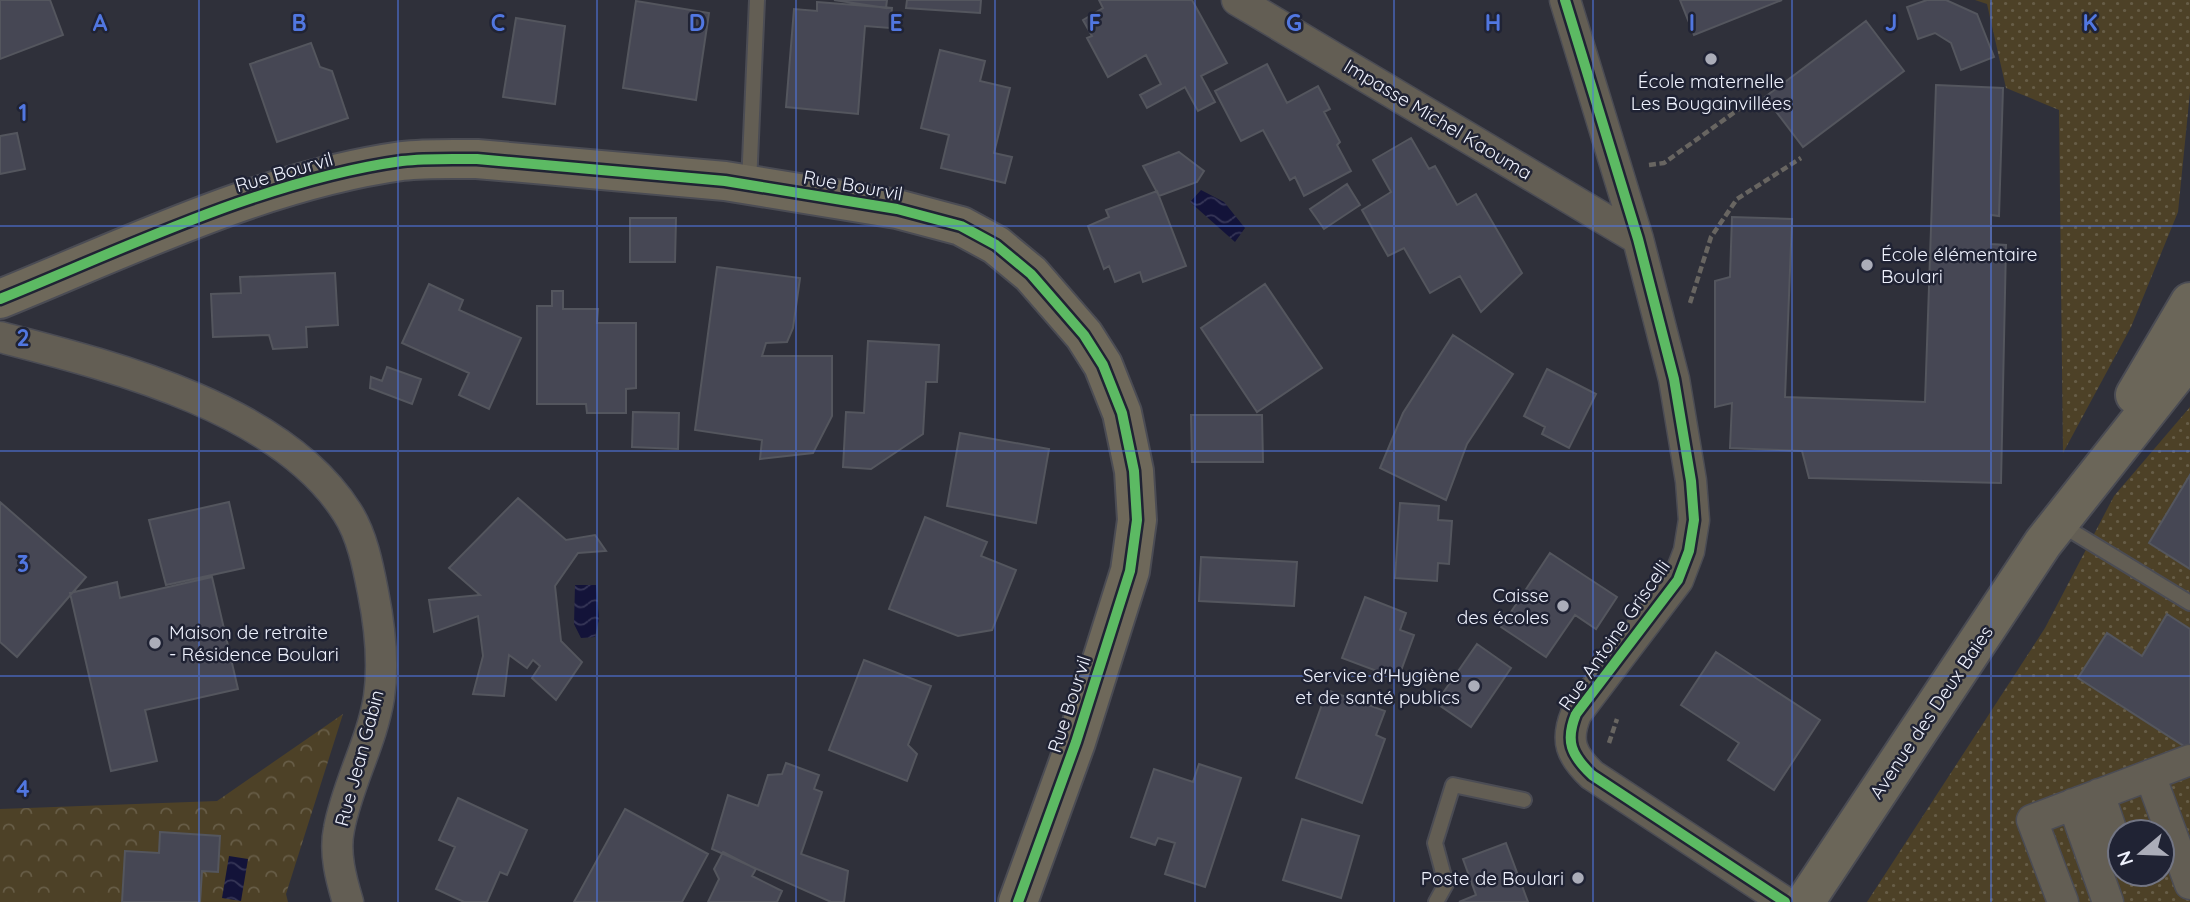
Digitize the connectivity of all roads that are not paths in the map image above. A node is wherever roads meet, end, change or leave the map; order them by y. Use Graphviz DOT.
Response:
graph roads {
  1 [pos="758,0"];
  2 [pos="1237,0"];
  3 [pos="1565,0"];
  4 [pos="749,185"];
  5 [pos="1638,239"];
  6 [pos="0,299"];
  7 [pos="2190,302"];
  8 [pos="0,337"];
  9 [pos="2190,357"];
  10 [pos="2059,523"];
  11 [pos="2190,603"];
  12 [pos="2190,760"];
  13 [pos="2150,775"];
  14 [pos="2086,799"];
  15 [pos="1524,800"];
  16 [pos="2106,832"];
  17 [pos="2180,849"];
  18 [pos="2106,871"];
  19 [pos="2106,883"];
  20 [pos="2190,884"];
  21 [pos="2060,896"];
  22 [pos="348,902"];
  23 [pos="1017,902"];
  24 [pos="1436,902"];
  25 [pos="1785,902"];
  26 [pos="1805,902"];
  1 -- 4 [label="lane"];
  2 -- 5 [label="street, Impasse Michel Kaouma"];
  3 -- 5 [label="street, Rue Antoine Griscelli"];
  4 -- 6 [label="street, Rue Bourvil"];
  4 -- 23 [label="street, Rue Bourvil"];
  5 -- 25 [label="street, Rue Antoine Griscelli"];
  7 -- 10 [label="main road, Avenue des Deux Baies"];
  8 -- 22 [label="street, Rue Jean Gabin"];
  9 -- 10 [label="main road, Avenue des Deux Baies"];
  10 -- 11 [label="lane"];
  10 -- 26 [label="main road, Avenue des Deux Baies"];
  12 -- 13 [label="street"];
  13 -- 14 [label="street"];
  13 -- 17 [label="street"];
  14 -- 16 [label="street"];
  14 -- 18 [label="street"];
  14 -- 21 [label="street"];
  15 -- 24 [label="lane"];
  17 -- 20 [label="street"];
  19 -- 21 [label="street"];
}
